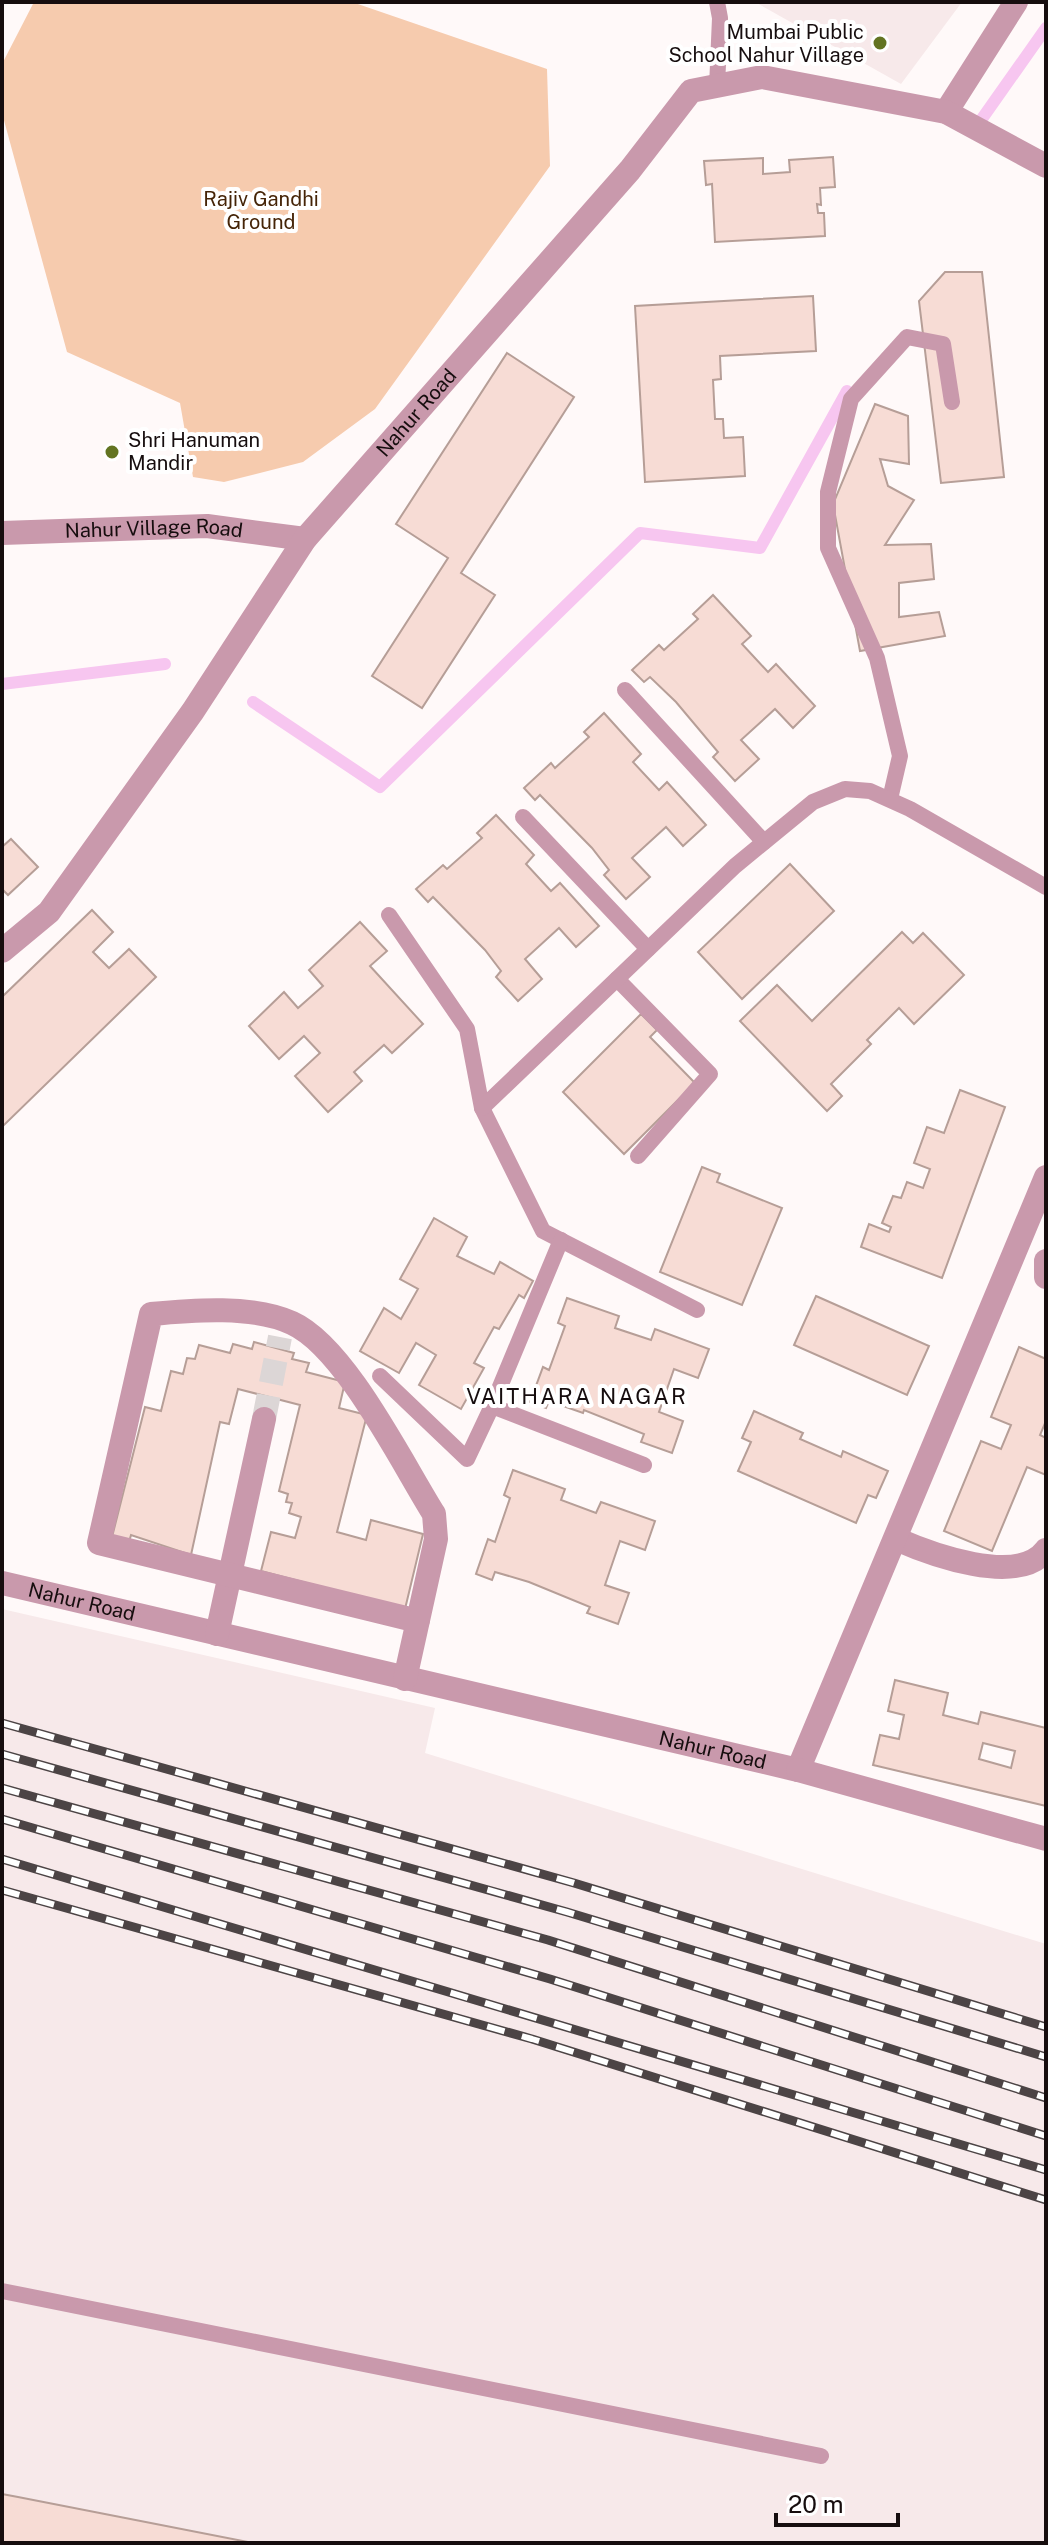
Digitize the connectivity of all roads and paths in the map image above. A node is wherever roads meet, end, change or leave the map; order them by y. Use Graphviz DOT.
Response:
graph roads {
  1 [pos="717,2"];
  2 [pos="1016,2"];
  3 [pos="717,87"];
  4 [pos="946,112"];
  5 [pos="1046,166"];
  6 [pos="952,402"];
  7 [pos="2,533"];
  8 [pos="305,539"];
  9 [pos="625,690"];
  10 [pos="890,799"];
  11 [pos="523,817"];
  12 [pos="764,842"];
  13 [pos="1046,887"];
  14 [pos="389,915"];
  15 [pos="648,949"];
  16 [pos="2,951"];
  17 [pos="617,979"];
  18 [pos="482,1108"];
  19 [pos="638,1156"];
  20 [pos="1046,1177"];
  21 [pos="1039,1213"];
  22 [pos="561,1240"];
  23 [pos="1046,1261"];
  24 [pos="1046,1277"];
  25 [pos="697,1310"];
  26 [pos="380,1376"];
  27 [pos="492,1406"];
  28 [pos="264,1419"];
  29 [pos="644,1465"];
  30 [pos="896,1539"];
  31 [pos="1046,1550"];
  32 [pos="231,1575"];
  33 [pos="2,1583"];
  34 [pos="418,1621"];
  35 [pos="217,1634"];
  36 [pos="405,1679"];
  37 [pos="798,1770"];
  38 [pos="1046,1839"];
  39 [pos="2,2291"];
  40 [pos="821,2456"];
  1 -- 3 [label="lane"];
  2 -- 4 [label="street"];
  3 -- 4 [label="street, Nahur Road"];
  3 -- 8 [label="street, Nahur Road"];
  4 -- 5 [label="street, Nahur Road"];
  6 -- 10 [label="lane"];
  7 -- 8 [label="street, Nahur Village Road"];
  8 -- 16 [label="street, Nahur Road"];
  9 -- 12 [label="lane"];
  10 -- 12 [label="lane"];
  10 -- 13 [label="lane"];
  11 -- 15 [label="lane"];
  12 -- 15 [label="lane"];
  14 -- 18 [label="lane"];
  15 -- 17 [label="lane"];
  17 -- 18 [label="lane"];
  17 -- 19 [label="lane"];
  18 -- 22 [label="lane"];
  20 -- 21 [label="street"];
  21 -- 30 [label="street"];
  22 -- 25 [label="lane"];
  22 -- 27 [label="lane"];
  23 -- 24 [label="street"];
  26 -- 27 [label="lane"];
  27 -- 29 [label="lane"];
  28 -- 32 [label="street"];
  30 -- 31 [label="street"];
  30 -- 37 [label="street"];
  32 -- 34 [label="street"];
  32 -- 34 [label="street"];
  32 -- 35 [label="street"];
  33 -- 35 [label="street, Nahur Road"];
  34 -- 36 [label="street"];
  35 -- 36 [label="street, Nahur Road"];
  36 -- 37 [label="street, Nahur Road"];
  37 -- 38 [label="street, Nahur Road"];
  39 -- 40 [label="lane"];
}
